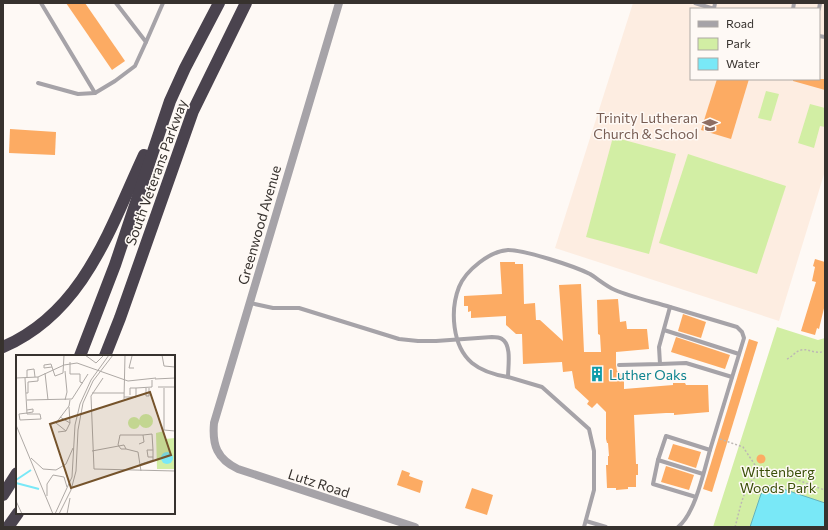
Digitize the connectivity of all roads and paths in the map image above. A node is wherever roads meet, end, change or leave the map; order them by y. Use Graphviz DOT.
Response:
graph roads {
  1 [pos="41,3"];
  2 [pos="116,3"];
  3 [pos="162,3"];
  4 [pos="219,3"];
  5 [pos="246,3"];
  6 [pos="339,3"];
  7 [pos="695,3"];
  8 [pos="715,3"];
  9 [pos="146,42"];
  10 [pos="38,83"];
  11 [pos="95,93"];
  12 [pos="170,101"];
  13 [pos="250,303"];
  14 [pos="670,307"];
  15 [pos="664,330"];
  16 [pos="457,339"];
  17 [pos="3,347"];
  18 [pos="825,351"];
  19 [pos="739,354"];
  20 [pos="80,355"];
  21 [pos="105,355"];
  22 [pos="787,359"];
  23 [pos="660,364"];
  24 [pos="619,365"];
  25 [pos="508,377"];
  26 [pos="732,377"];
  27 [pos="714,438"];
  28 [pos="710,450"];
  29 [pos="220,455"];
  30 [pos="658,460"];
  31 [pos="702,474"];
  32 [pos="761,474"];
  33 [pos="16,475"];
  34 [pos="825,490"];
  35 [pos="3,495"];
  36 [pos="696,498"];
  37 [pos="17,514"];
  38 [pos="25,514"];
  39 [pos="586,521"];
  40 [pos="8,527"];
  41 [pos="17,527"];
  42 [pos="415,527"];
  43 [pos="584,527"];
  44 [pos="606,527"];
  45 [pos="678,527"];
  46 [pos="735,527"];
  1 -- 11 [label="lane"];
  2 -- 9 [label="lane"];
  3 -- 9 [label="lane"];
  4 -- 12 [label="highway, South Veterans Parkway"];
  5 -- 21 [label="highway, South Veterans Parkway"];
  6 -- 13 [label="street, Greenwood Avenue"];
  7 -- 8 [label="lane"];
  9 -- 11 [label="lane"];
  10 -- 11 [label="lane"];
  12 -- 17 [label="highway"];
  12 -- 20 [label="highway, South Veterans Parkway"];
  13 -- 16 [label="lane"];
  13 -- 29 [label="street, Greenwood Avenue"];
  14 -- 15 [label="lane"];
  14 -- 16 [label="lane"];
  14 -- 19 [label="lane"];
  15 -- 19 [label="lane"];
  15 -- 23 [label="lane"];
  16 -- 25 [label="lane"];
  16 -- 25 [label="lane"];
  18 -- 22 [label="path"];
  19 -- 26 [label="lane"];
  23 -- 24 [label="lane"];
  23 -- 26 [label="lane"];
  25 -- 39 [label="lane"];
  26 -- 27 [label="lane"];
  27 -- 28 [label="lane"];
  27 -- 32 [label="path"];
  28 -- 30 [label="lane"];
  28 -- 31 [label="lane"];
  29 -- 42 [label="street, Lutz Road"];
  30 -- 31 [label="lane"];
  30 -- 36 [label="lane"];
  31 -- 36 [label="lane"];
  32 -- 34 [label="path"];
  32 -- 46 [label="path"];
  33 -- 35 [label="highway"];
  36 -- 45 [label="lane"];
  37 -- 40 [label="highway"];
  38 -- 41 [label="highway"];
  39 -- 43 [label="lane"];
  39 -- 44 [label="lane"];
}
